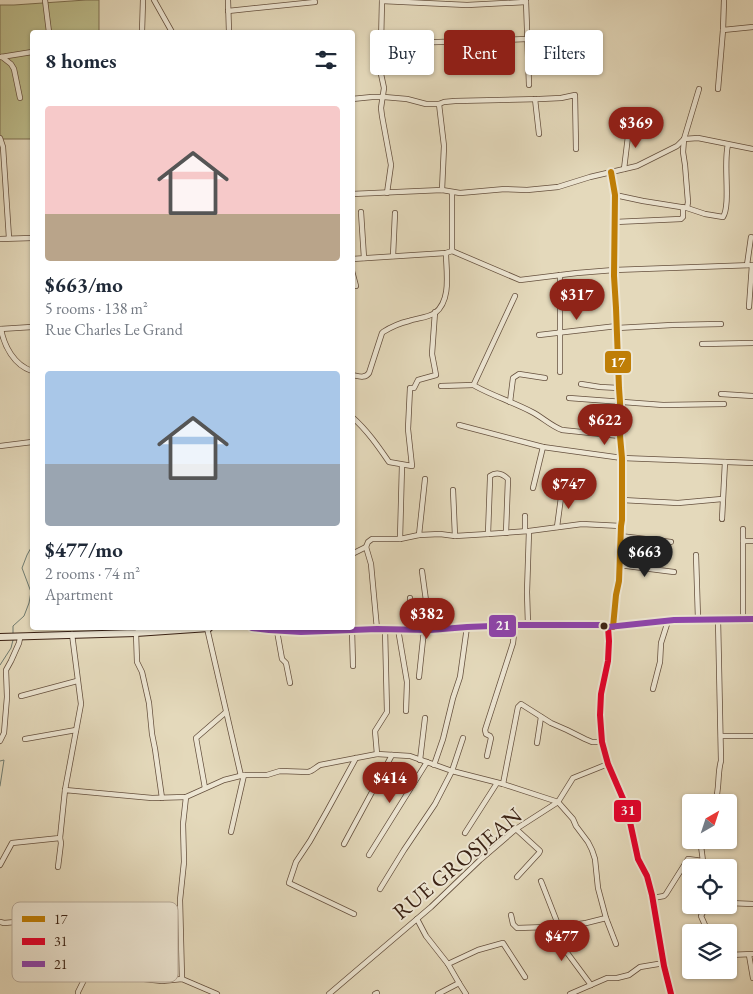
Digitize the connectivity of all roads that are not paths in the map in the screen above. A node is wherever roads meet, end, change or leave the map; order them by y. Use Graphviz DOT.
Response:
graph roads {
  1 [pos="46,0"];
  2 [pos="143,0"];
  3 [pos="154,0"];
  4 [pos="228,0"];
  5 [pos="382,0"];
  6 [pos="724,0"];
  7 [pos="526,1"];
  8 [pos="315,2"];
  9 [pos="228,11"];
  10 [pos="753,27"];
  11 [pos="49,30"];
  12 [pos="142,30"];
  13 [pos="171,30"];
  14 [pos="228,30"];
  15 [pos="380,30"];
  16 [pos="527,30"];
  17 [pos="723,30"];
  18 [pos="525,38"];
  19 [pos="434,42"];
  20 [pos="30,52"];
  21 [pos="1,57"];
  22 [pos="381,75"];
  23 [pos="529,75"];
  24 [pos="529,85"];
  25 [pos="698,89"];
  26 [pos="718,89"];
  27 [pos="384,97"];
  28 [pos="20,98"];
  29 [pos="355,99"];
  30 [pos="535,99"];
  31 [pos="439,104"];
  32 [pos="629,128"];
  33 [pos="539,134"];
  34 [pos="0,138"];
  35 [pos="684,139"];
  36 [pos="728,145"];
  37 [pos="576,149"];
  38 [pos="753,149"];
  39 [pos="624,169"];
  40 [pos="611,172"];
  41 [pos="442,190"];
  42 [pos="387,193"];
  43 [pos="452,193"];
  44 [pos="355,194"];
  45 [pos="615,194"];
  46 [pos="685,207"];
  47 [pos="361,212"];
  48 [pos="395,213"];
  49 [pos="615,222"];
  50 [pos="750,237"];
  51 [pos="9,238"];
  52 [pos="30,238"];
  53 [pos="0,239"];
  54 [pos="452,251"];
  55 [pos="446,253"];
  56 [pos="394,256"];
  57 [pos="364,258"];
  58 [pos="355,259"];
  59 [pos="751,265"];
  60 [pos="614,270"];
  61 [pos="560,275"];
  62 [pos="355,282"];
  63 [pos="356,286"];
  64 [pos="515,296"];
  65 [pos="749,307"];
  66 [pos="435,312"];
  67 [pos="721,324"];
  68 [pos="30,327"];
  69 [pos="617,327"];
  70 [pos="0,329"];
  71 [pos="560,333"];
  72 [pos="539,335"];
  73 [pos="753,343"];
  74 [pos="702,344"];
  75 [pos="30,370"];
  76 [pos="560,372"];
  77 [pos="355,375"];
  78 [pos="545,378"];
  79 [pos="581,384"];
  80 [pos="441,386"];
  81 [pos="475,386"];
  82 [pos="619,388"];
  83 [pos="722,394"];
  84 [pos="753,396"];
  85 [pos="569,398"];
  86 [pos="510,402"];
  87 [pos="620,402"];
  88 [pos="724,404"];
  89 [pos="355,419"];
  90 [pos="458,426"];
  91 [pos="620,436"];
  92 [pos="30,442"];
  93 [pos="0,446"];
  94 [pos="543,447"];
  95 [pos="622,458"];
  96 [pos="725,462"];
  97 [pos="753,463"];
  98 [pos="402,465"];
  99 [pos="425,479"];
  100 [pos="533,488"];
  101 [pos="453,490"];
  102 [pos="562,490"];
  103 [pos="722,499"];
  104 [pos="622,500"];
  105 [pos="525,516"];
  106 [pos="722,519"];
  107 [pos="621,526"];
  108 [pos="557,527"];
  109 [pos="743,530"];
  110 [pos="527,531"];
  111 [pos="506,533"];
  112 [pos="488,534"];
  113 [pos="419,535"];
  114 [pos="455,536"];
  115 [pos="620,536"];
  116 [pos="400,539"];
  117 [pos="743,540"];
  118 [pos="753,540"];
  119 [pos="671,542"];
  120 [pos="366,547"];
  121 [pos="355,552"];
  122 [pos="696,555"];
  123 [pos="620,565"];
  124 [pos="422,570"];
  125 [pos="674,572"];
  126 [pos="410,598"];
  127 [pos="743,618"];
  128 [pos="753,618"];
  129 [pos="698,619"];
  130 [pos="718,619"];
  131 [pos="668,621"];
  132 [pos="516,625"];
  133 [pos="528,625"];
  134 [pos="467,627"];
  135 [pos="611,627"];
  136 [pos="398,629"];
  137 [pos="413,629"];
  138 [pos="158,630"];
  139 [pos="208,630"];
  140 [pos="269,630"];
  141 [pos="352,630"];
  142 [pos="377,630"];
  143 [pos="385,630"];
  144 [pos="427,630"];
  145 [pos="277,631"];
  146 [pos="136,633"];
  147 [pos="72,634"];
  148 [pos="0,637"];
  149 [pos="20,638"];
  150 [pos="353,666"];
  151 [pos="419,677"];
  152 [pos="77,681"];
  153 [pos="290,683"];
  154 [pos="653,688"];
  155 [pos="21,696"];
  156 [pos="226,712"];
  157 [pos="406,712"];
  158 [pos="425,718"];
  159 [pos="541,718"];
  160 [pos="76,730"];
  161 [pos="721,736"];
  162 [pos="753,736"];
  163 [pos="463,738"];
  164 [pos="25,739"];
  165 [pos="0,741"];
  166 [pos="602,742"];
  167 [pos="537,743"];
  168 [pos="377,754"];
  169 [pos="392,755"];
  170 [pos="487,756"];
  171 [pos="356,758"];
  172 [pos="420,760"];
  173 [pos="427,762"];
  174 [pos="434,764"];
  175 [pos="608,764"];
  176 [pos="452,771"];
  177 [pos="242,776"];
  178 [pos="497,783"];
  179 [pos="503,784"];
  180 [pos="204,788"];
  181 [pos="65,790"];
  182 [pos="718,794"];
  183 [pos="186,796"];
  184 [pos="162,798"];
  185 [pos="558,802"];
  186 [pos="516,829"];
  187 [pos="231,832"];
  188 [pos="465,832"];
  189 [pos="60,838"];
  190 [pos="344,844"];
  191 [pos="369,855"];
  192 [pos="0,865"];
  193 [pos="58,867"];
  194 [pos="682,869"];
  195 [pos="517,877"];
  196 [pos="542,881"];
  197 [pos="380,889"];
  198 [pos="653,898"];
  199 [pos="737,903"];
  200 [pos="753,904"];
  201 [pos="354,914"];
  202 [pos="511,915"];
  203 [pos="606,918"];
  204 [pos="417,919"];
  205 [pos="548,926"];
  206 [pos="559,927"];
  207 [pos="616,944"];
  208 [pos="751,954"];
  209 [pos="737,955"];
  210 [pos="664,963"];
  211 [pos="448,964"];
  212 [pos="525,977"];
  213 [pos="753,978"];
  214 [pos="178,979"];
  215 [pos="182,979"];
  216 [pos="84,982"];
  217 [pos="459,982"];
  218 [pos="591,985"];
  219 [pos="78,994"];
  220 [pos="217,994"];
  221 [pos="329,994"];
  222 [pos="441,994"];
  223 [pos="466,994"];
  224 [pos="570,994"];
  225 [pos="669,994"];
  1 -- 11 [label="street"];
  2 -- 12 [label="street"];
  3 -- 13 [label="street"];
  4 -- 9 [label="street"];
  5 -- 7 [label="street"];
  5 -- 15 [label="street"];
  6 -- 17 [label="street"];
  7 -- 16 [label="street"];
  8 -- 9 [label="street"];
  9 -- 14 [label="street"];
  10 -- 17 [label="street"];
  17 -- 26 [label="street"];
  18 -- 19 [label="street"];
  20 -- 21 [label="street"];
  21 -- 28 [label="street"];
  22 -- 27 [label="street"];
  23 -- 24 [label="street"];
  25 -- 35 [label="street"];
  27 -- 29 [label="street"];
  27 -- 31 [label="street"];
  27 -- 42 [label="street"];
  30 -- 31 [label="street"];
  30 -- 33 [label="street"];
  30 -- 37 [label="street"];
  31 -- 41 [label="street"];
  32 -- 39 [label="street"];
  34 -- 51 [label="street"];
  35 -- 36 [label="street"];
  35 -- 39 [label="street"];
  35 -- 46 [label="street"];
  36 -- 38 [label="street"];
  36 -- 46 [label="street"];
  39 -- 40 [label="street"];
  40 -- 43 [label="street"];
  40 -- 45 [label="street"];
  41 -- 42 [label="street"];
  41 -- 43 [label="street"];
  42 -- 44 [label="street"];
  43 -- 54 [label="street"];
  45 -- 46 [label="street"];
  45 -- 49 [label="street"];
  46 -- 49 [label="street"];
  47 -- 57 [label="street"];
  48 -- 56 [label="street"];
  49 -- 60 [label="street"];
  50 -- 59 [label="street"];
  51 -- 52 [label="street"];
  51 -- 53 [label="street"];
  54 -- 55 [label="street"];
  54 -- 61 [label="street"];
  55 -- 56 [label="street"];
  55 -- 66 [label="street"];
  56 -- 57 [label="street"];
  57 -- 58 [label="street"];
  59 -- 60 [label="street"];
  59 -- 65 [label="street"];
  60 -- 61 [label="street"];
  60 -- 69 [label="street"];
  61 -- 71 [label="street"];
  62 -- 63 [label="street"];
  64 -- 81 [label="street"];
  66 -- 77 [label="street"];
  66 -- 98 [label="street"];
  67 -- 69 [label="street"];
  68 -- 70 [label="street"];
  69 -- 71 [label="street"];
  69 -- 82 [label="street"];
  70 -- 75 [label="street"];
  71 -- 72 [label="street"];
  71 -- 76 [label="street"];
  73 -- 74 [label="street"];
  78 -- 86 [label="street"];
  79 -- 82 [label="street"];
  80 -- 81 [label="street"];
  81 -- 86 [label="street"];
  82 -- 87 [label="street"];
  83 -- 84 [label="street"];
  85 -- 87 [label="street"];
  86 -- 91 [label="street"];
  87 -- 88 [label="street"];
  87 -- 91 [label="street"];
  89 -- 98 [label="street"];
  90 -- 94 [label="street"];
  91 -- 95 [label="street"];
  92 -- 93 [label="street"];
  94 -- 95 [label="street"];
  94 -- 100 [label="street"];
  95 -- 96 [label="street"];
  95 -- 104 [label="street"];
  96 -- 97 [label="street"];
  96 -- 103 [label="street"];
  98 -- 116 [label="street"];
  99 -- 113 [label="street"];
  101 -- 114 [label="street"];
  102 -- 108 [label="street"];
  103 -- 104 [label="street"];
  103 -- 106 [label="street"];
  104 -- 107 [label="street"];
  105 -- 110 [label="street"];
  107 -- 108 [label="street"];
  107 -- 115 [label="street"];
  108 -- 110 [label="street"];
  109 -- 117 [label="street"];
  110 -- 111 [label="street"];
  110 -- 133 [label="street"];
  111 -- 112 [label="street"];
  111 -- 112 [label="street"];
  112 -- 114 [label="street"];
  113 -- 114 [label="street"];
  113 -- 116 [label="street"];
  115 -- 119 [label="street"];
  115 -- 123 [label="street"];
  116 -- 120 [label="street"];
  117 -- 118 [label="street"];
  117 -- 127 [label="street"];
  120 -- 121 [label="street"];
  120 -- 142 [label="street"];
  122 -- 129 [label="street"];
  123 -- 125 [label="street"];
  123 -- 135 [label="street"];
  124 -- 144 [label="street"];
  126 -- 137 [label="street"];
  127 -- 128 [label="street"];
  127 -- 130 [label="street"];
  129 -- 130 [label="street"];
  129 -- 131 [label="street"];
  130 -- 161 [label="street"];
  131 -- 135 [label="street"];
  131 -- 154 [label="street"];
  132 -- 133 [label="street"];
  132 -- 134 [label="street"];
  132 -- 170 [label="street"];
  133 -- 135 [label="street"];
  134 -- 144 [label="street"];
  134 -- 174 [label="street"];
  135 -- 166 [label="street"];
  136 -- 137 [label="street"];
  136 -- 143 [label="street"];
  136 -- 157 [label="street"];
  137 -- 144 [label="street"];
  138 -- 146 [label="street"];
  139 -- 156 [label="street"];
  140 -- 145 [label="street"];
  141 -- 142 [label="street"];
  141 -- 145 [label="street"];
  141 -- 150 [label="street"];
  142 -- 143 [label="street"];
  143 -- 168 [label="street"];
  144 -- 151 [label="street"];
  145 -- 153 [label="street"];
  146 -- 147 [label="street"];
  146 -- 184 [label="street"];
  147 -- 149 [label="street"];
  147 -- 152 [label="street"];
  148 -- 149 [label="street"];
  149 -- 165 [label="street"];
  152 -- 155 [label="street"];
  152 -- 160 [label="street"];
  156 -- 177 [label="street"];
  156 -- 180 [label="street"];
  158 -- 172 [label="street"];
  159 -- 166 [label="street"];
  159 -- 167 [label="street"];
  159 -- 179 [label="street"];
  160 -- 164 [label="street"];
  160 -- 181 [label="street"];
  161 -- 162 [label="street"];
  161 -- 182 [label="street"];
  163 -- 176 [label="street"];
  166 -- 175 [label="street"];
  168 -- 169 [label="street"];
  168 -- 171 [label="street"];
  169 -- 172 [label="street"];
  169 -- 190 [label="street"];
  171 -- 177 [label="street"];
  171 -- 201 [label="street"];
  172 -- 173 [label="street"];
  173 -- 174 [label="street"];
  173 -- 191 [label="street"];
  174 -- 176 [label="street"];
  175 -- 185 [label="street, RUE GROSJEAN"];
  175 -- 198 [label="street"];
  176 -- 178 [label="street"];
  176 -- 197 [label="street"];
  177 -- 180 [label="street"];
  177 -- 187 [label="street"];
  178 -- 179 [label="street"];
  178 -- 188 [label="street"];
  179 -- 185 [label="street"];
  180 -- 183 [label="street"];
  181 -- 184 [label="street"];
  181 -- 189 [label="street"];
  183 -- 184 [label="street"];
  183 -- 215 [label="street"];
  185 -- 186 [label="street, RUE GROSJEAN"];
  185 -- 203 [label="street"];
  186 -- 195 [label="street"];
  186 -- 204 [label="street, RUE GROSJEAN"];
  189 -- 192 [label="street"];
  189 -- 193 [label="street"];
  194 -- 198 [label="street"];
  196 -- 206 [label="street"];
  198 -- 210 [label="street"];
  199 -- 200 [label="street"];
  202 -- 205 [label="street"];
  203 -- 206 [label="street"];
  203 -- 207 [label="street"];
  204 -- 211 [label="street"];
  204 -- 221 [label="street, RUE GROSJEAN"];
  205 -- 206 [label="street"];
  205 -- 218 [label="street"];
  208 -- 209 [label="street"];
  208 -- 213 [label="street"];
  210 -- 218 [label="street"];
  210 -- 225 [label="street"];
  211 -- 212 [label="street"];
  211 -- 217 [label="street"];
  214 -- 215 [label="street"];
  215 -- 220 [label="street"];
  216 -- 219 [label="street"];
  217 -- 222 [label="street"];
  217 -- 223 [label="street"];
  218 -- 224 [label="street"];
}
